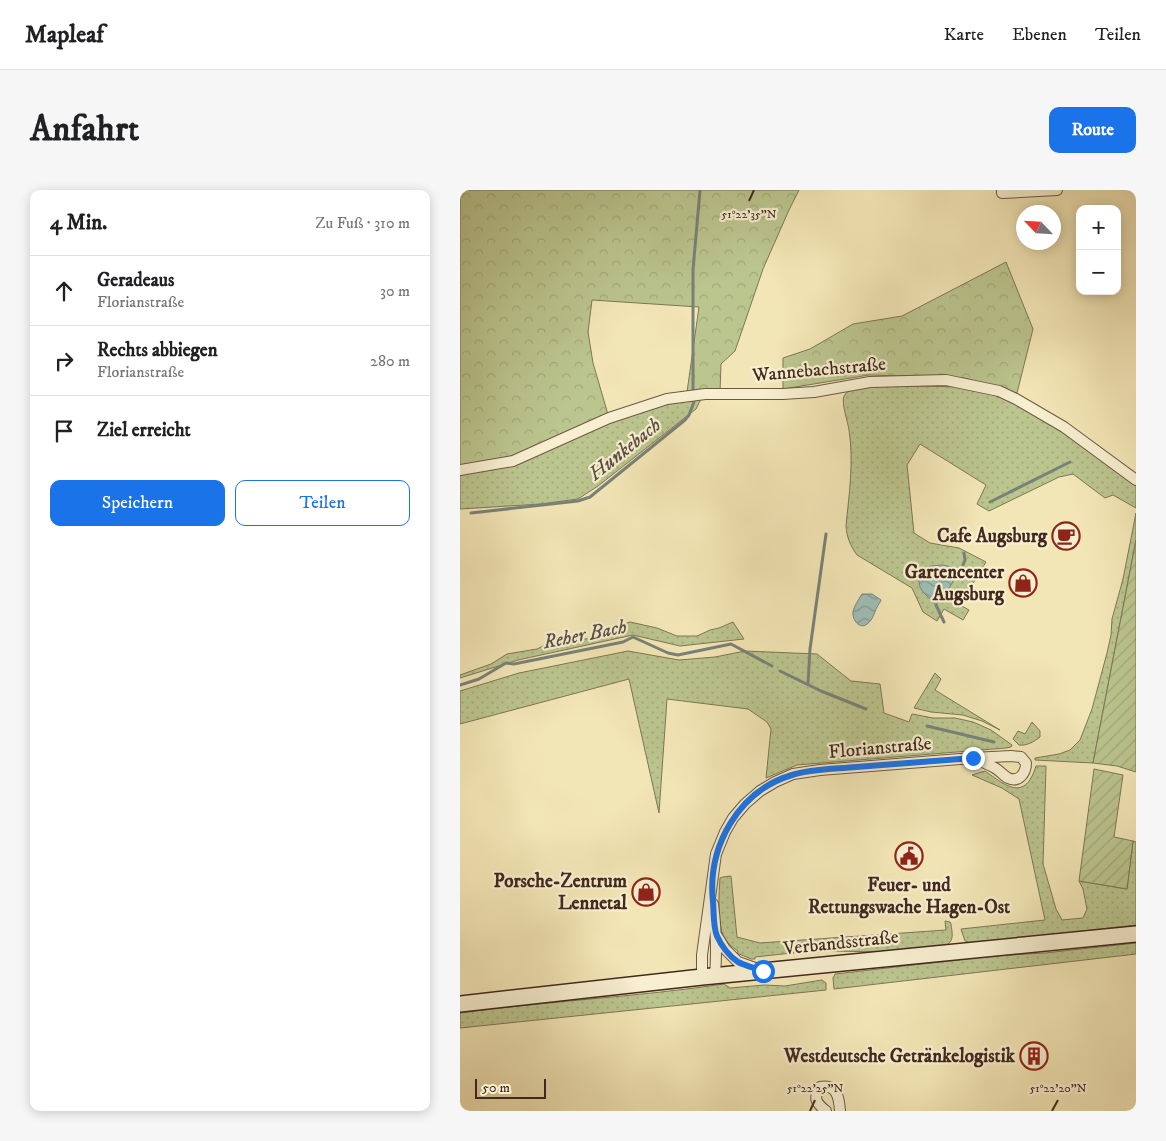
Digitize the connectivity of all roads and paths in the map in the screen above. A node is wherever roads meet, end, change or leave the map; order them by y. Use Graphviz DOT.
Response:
graph roads {
  1 [pos="1002,190"];
  2 [pos="1057,190"];
  3 [pos="460,470"];
  4 [pos="1136,480"];
  5 [pos="973,758"];
  6 [pos="711,891"];
  7 [pos="1136,934"];
  8 [pos="716,935"];
  9 [pos="763,971"];
  10 [pos="709,976"];
  11 [pos="460,1004"];
  12 [pos="826,1111"];
  13 [pos="840,1111"];
  1 -- 2 [label="street"];
  3 -- 4 [label="street, Wannebachstraße"];
  5 -- 5 [label="street, Florianstraße"];
  5 -- 6 [label="street, Florianstraße"];
  6 -- 8 [label="street, Florianstraße"];
  6 -- 10 [label="street, Florianstraße"];
  7 -- 9 [label="main road, Verbandsstraße"];
  8 -- 9 [label="street"];
  8 -- 10 [label="street, Florianstraße"];
  9 -- 10 [label="main road, Verbandsstraße"];
  10 -- 11 [label="main road, Verbandsstraße"];
  12 -- 13 [label="street"];
}
